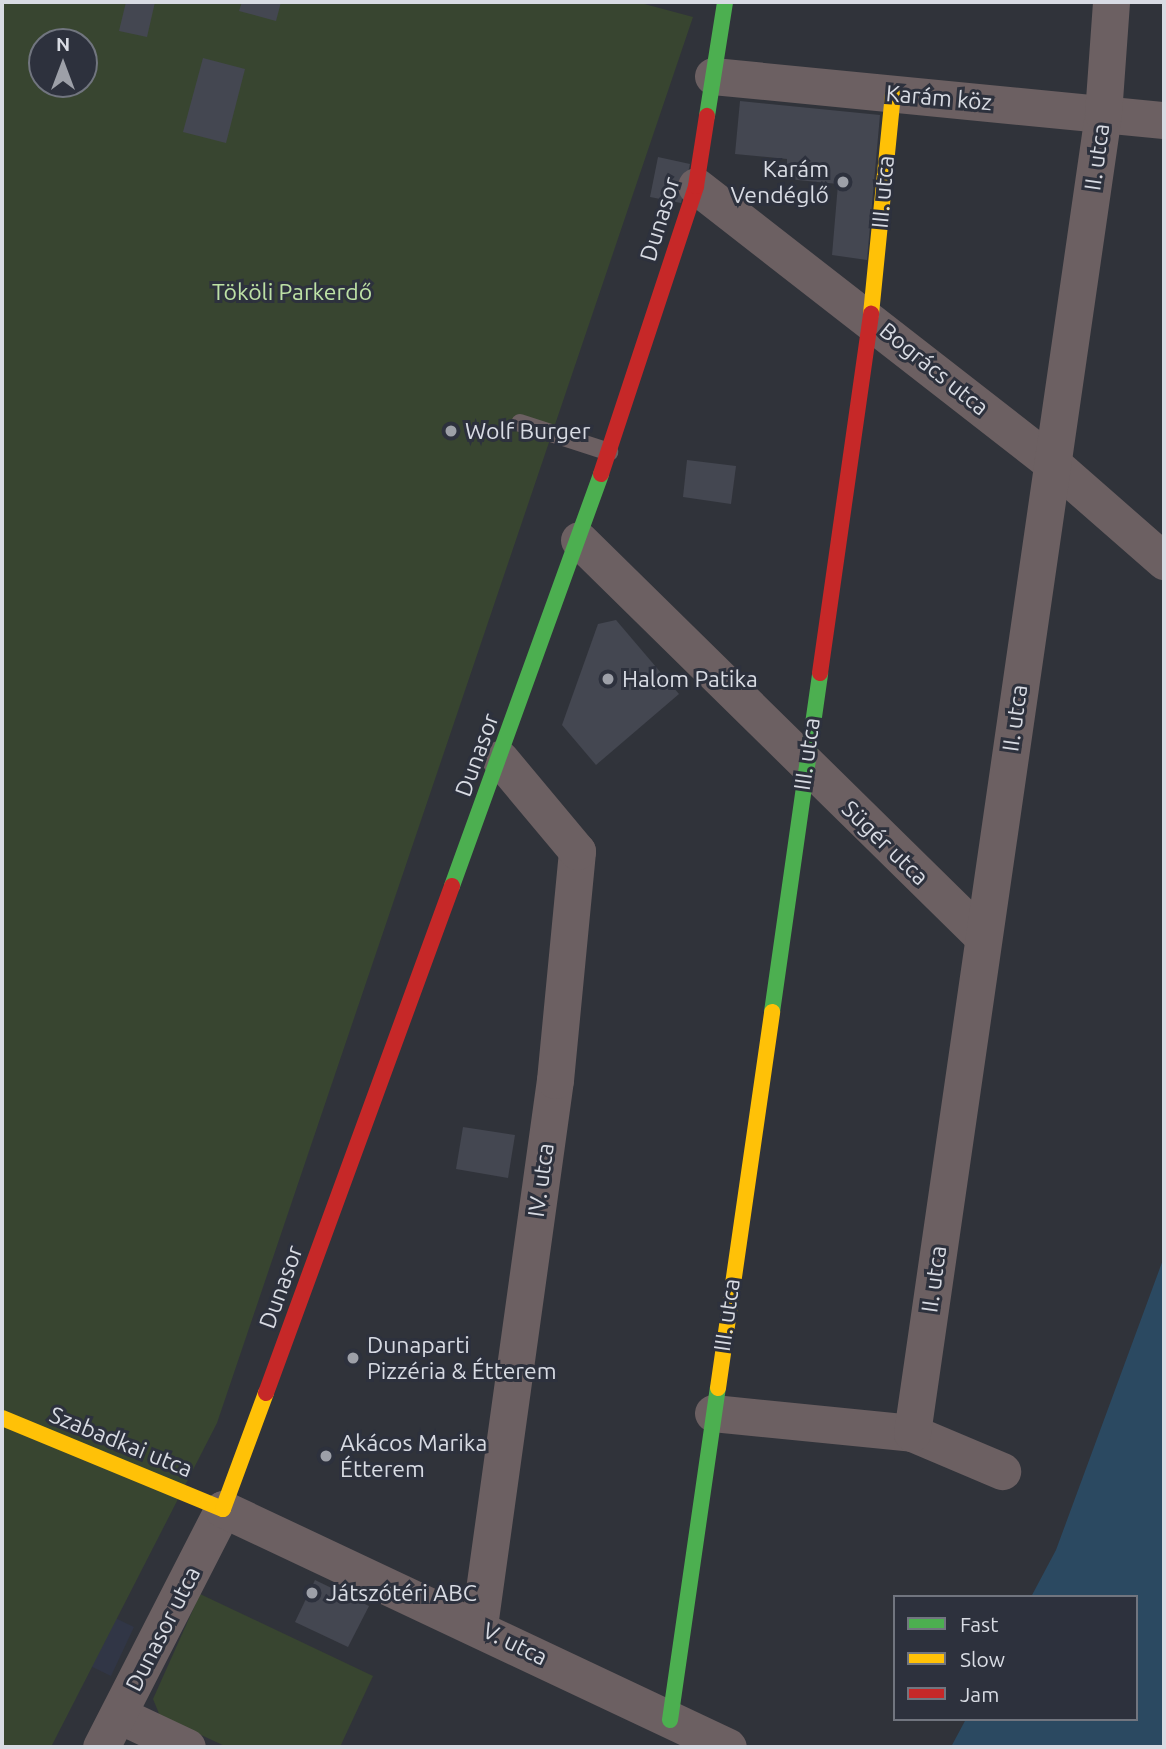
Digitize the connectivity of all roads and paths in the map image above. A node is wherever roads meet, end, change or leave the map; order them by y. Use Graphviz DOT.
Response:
graph roads {
  1 [pos="725,2"];
  2 [pos="1111,2"];
  3 [pos="713,76"];
  4 [pos="893,94"];
  5 [pos="1103,114"];
  6 [pos="1164,120"];
  7 [pos="696,187"];
  8 [pos="871,319"];
  9 [pos="520,423"];
  10 [pos="609,452"];
  11 [pos="1052,463"];
  12 [pos="579,540"];
  13 [pos="1164,561"];
  14 [pos="500,759"];
  15 [pos="805,766"];
  16 [pos="983,937"];
  17 [pos="713,1413"];
  18 [pos="2,1418"];
  19 [pos="912,1433"];
  20 [pos="1002,1471"];
  21 [pos="223,1509"];
  22 [pos="479,1626"];
  23 [pos="119,1714"];
  24 [pos="670,1720"];
  25 [pos="101,1747"];
  26 [pos="187,1747"];
  27 [pos="728,1747"];
  1 -- 3 [label="street, Dunasor"];
  2 -- 5 [label="street, II. utca"];
  3 -- 4 [label="street, Karám köz"];
  3 -- 7 [label="street, Dunasor"];
  4 -- 5 [label="street, Karám köz"];
  4 -- 8 [label="street, III. utca"];
  5 -- 6 [label="street, Karám köz"];
  5 -- 11 [label="street, II. utca"];
  7 -- 8 [label="street, Bogrács utca"];
  7 -- 10 [label="street, Dunasor"];
  8 -- 11 [label="street, Bogrács utca"];
  8 -- 15 [label="street, III. utca"];
  9 -- 10 [label="lane"];
  10 -- 12 [label="street, Dunasor"];
  11 -- 13 [label="street, Bogrács utca"];
  11 -- 16 [label="street, II. utca"];
  12 -- 14 [label="street, Dunasor"];
  12 -- 15 [label="street, Sügér utca"];
  14 -- 21 [label="street, Dunasor"];
  14 -- 22 [label="street, IV. utca"];
  15 -- 16 [label="street, Sügér utca"];
  15 -- 17 [label="street, III. utca"];
  16 -- 19 [label="street, II. utca"];
  17 -- 19 [label="street"];
  17 -- 24 [label="street, III. utca"];
  18 -- 21 [label="street, Szabadkai utca"];
  19 -- 20 [label="street"];
  21 -- 22 [label="street, V. utca"];
  21 -- 23 [label="street, Dunasor utca"];
  22 -- 24 [label="street, V. utca"];
  23 -- 25 [label="street, Dunasor utca"];
  23 -- 26 [label="street"];
  24 -- 27 [label="street, V. utca"];
}
